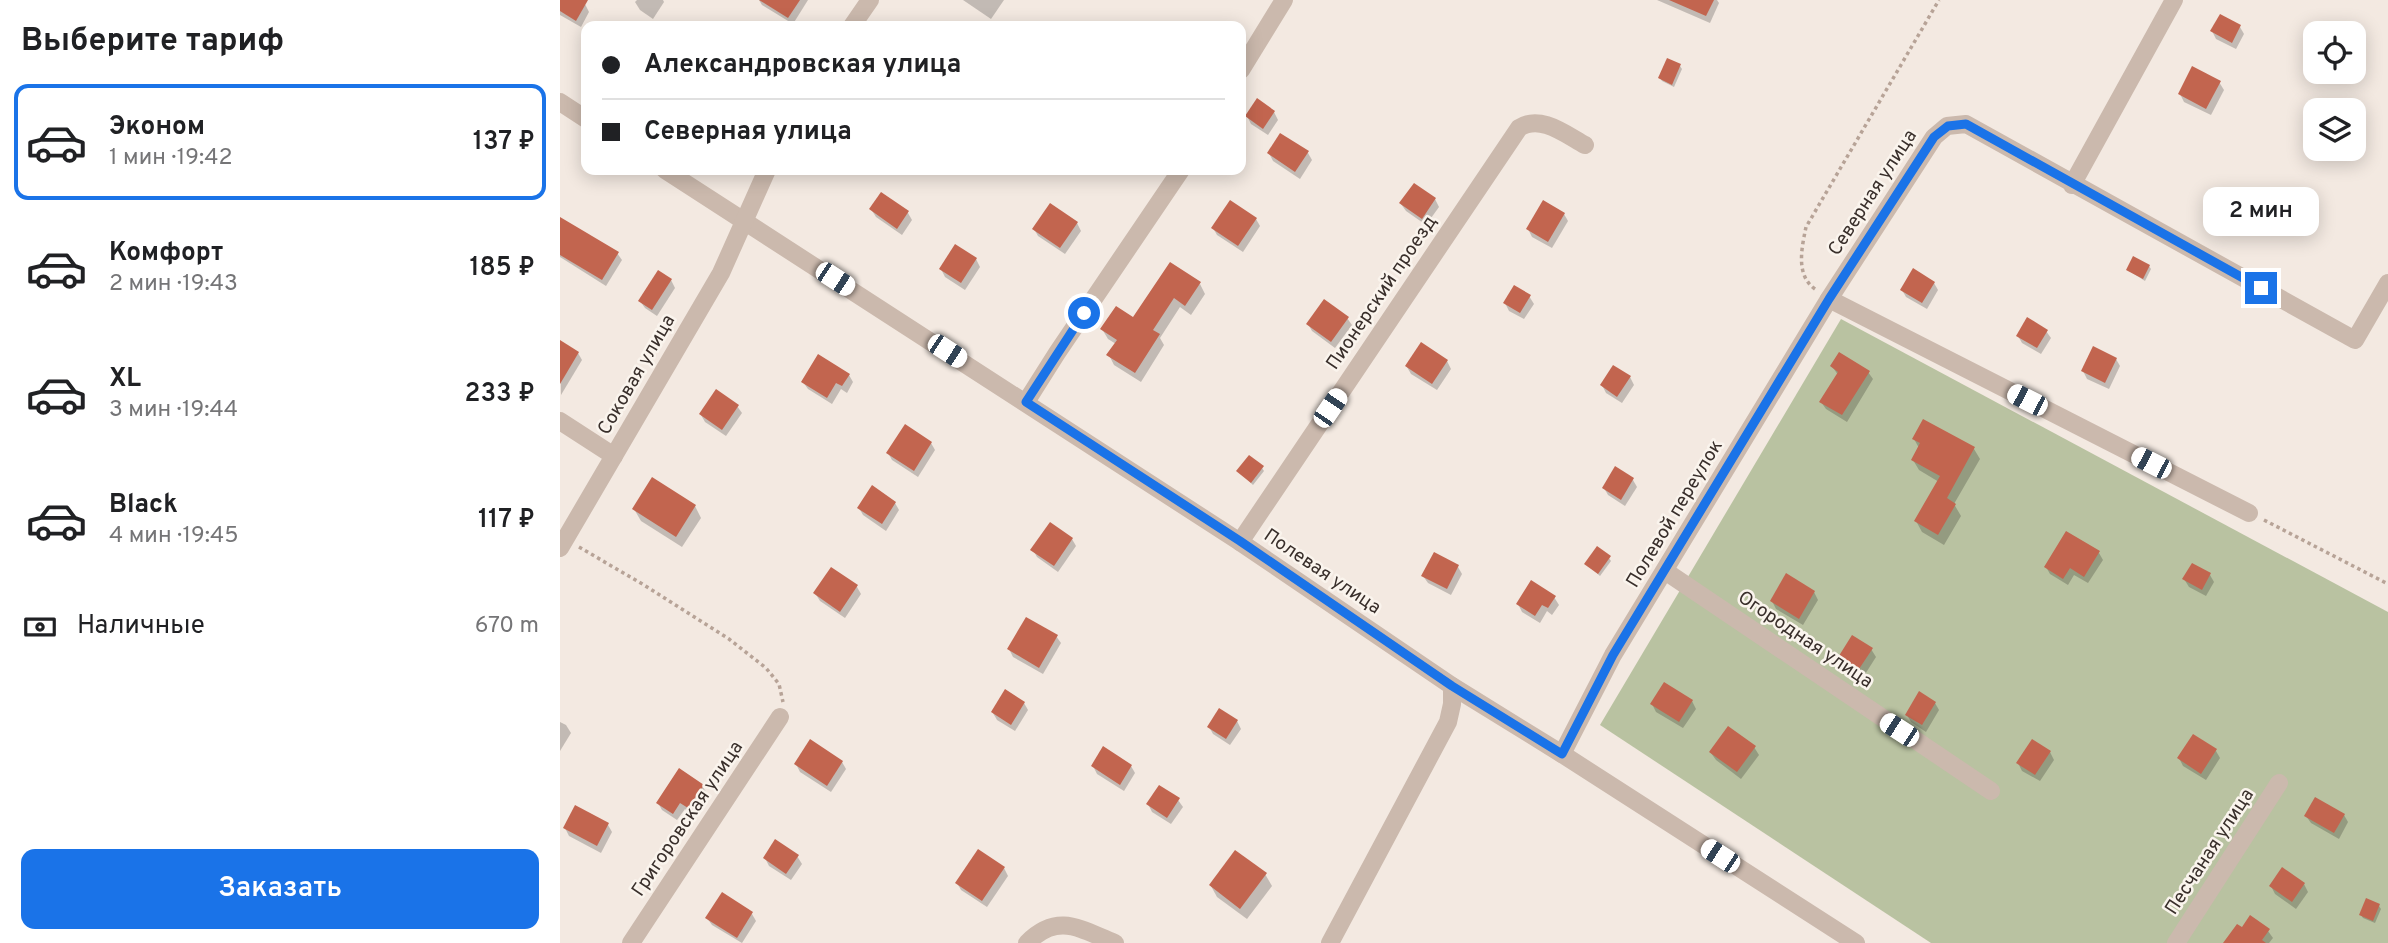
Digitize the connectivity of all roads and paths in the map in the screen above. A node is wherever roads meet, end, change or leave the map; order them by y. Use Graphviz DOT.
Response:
graph roads {
  1 [pos="870,0"];
  2 [pos="1284,0"];
  3 [pos="1939,0"];
  4 [pos="2174,0"];
  5 [pos="855,21"];
  6 [pos="1246,62"];
  7 [pos="560,102"];
  8 [pos="581,116"];
  9 [pos="1585,145"];
  10 [pos="673,175"];
  11 [pos="765,175"];
  12 [pos="1178,175"];
  13 [pos="2072,185"];
  14 [pos="744,220"];
  15 [pos="2388,283"];
  16 [pos="1829,299"];
  17 [pos="1026,402"];
  18 [pos="560,421"];
  19 [pos="614,456"];
  20 [pos="2249,513"];
  21 [pos="1240,541"];
  22 [pos="563,544"];
  23 [pos="1665,570"];
  24 [pos="2388,584"];
  25 [pos="1452,686"];
  26 [pos="780,718"];
  27 [pos="1562,754"];
  28 [pos="2279,783"];
  29 [pos="1991,791"];
  30 [pos="631,943"];
  31 [pos="1027,943"];
  32 [pos="1115,943"];
  33 [pos="1330,943"];
  34 [pos="1856,943"];
  35 [pos="2176,943"];
  1 -- 5 [label="street"];
  2 -- 6 [label="street"];
  3 -- 16 [label="path"];
  4 -- 13 [label="street"];
  7 -- 8 [label="street"];
  9 -- 21 [label="street, Пионерский проезд"];
  10 -- 14 [label="street, Полевая улица"];
  11 -- 14 [label="street, Соковая улица"];
  12 -- 17 [label="street"];
  13 -- 15 [label="street, Северная улица"];
  13 -- 16 [label="street, Северная улица"];
  14 -- 17 [label="street, Полевая улица"];
  14 -- 19 [label="street, Соковая улица"];
  16 -- 20 [label="street"];
  16 -- 23 [label="street, Полевой переулок"];
  17 -- 21 [label="street, Полевая улица"];
  18 -- 19 [label="street"];
  19 -- 22 [label="street, Соковая улица"];
  20 -- 24 [label="path"];
  21 -- 25 [label="street, Полевая улица"];
  22 -- 26 [label="path"];
  23 -- 27 [label="street, Полевой переулок"];
  23 -- 29 [label="street, Огородная улица"];
  25 -- 27 [label="street, Полевая улица"];
  25 -- 33 [label="street"];
  26 -- 30 [label="street, Григоровская улица"];
  27 -- 34 [label="street, Полевая улица"];
  28 -- 35 [label="street, Песчаная улица"];
  31 -- 32 [label="street"];
}
